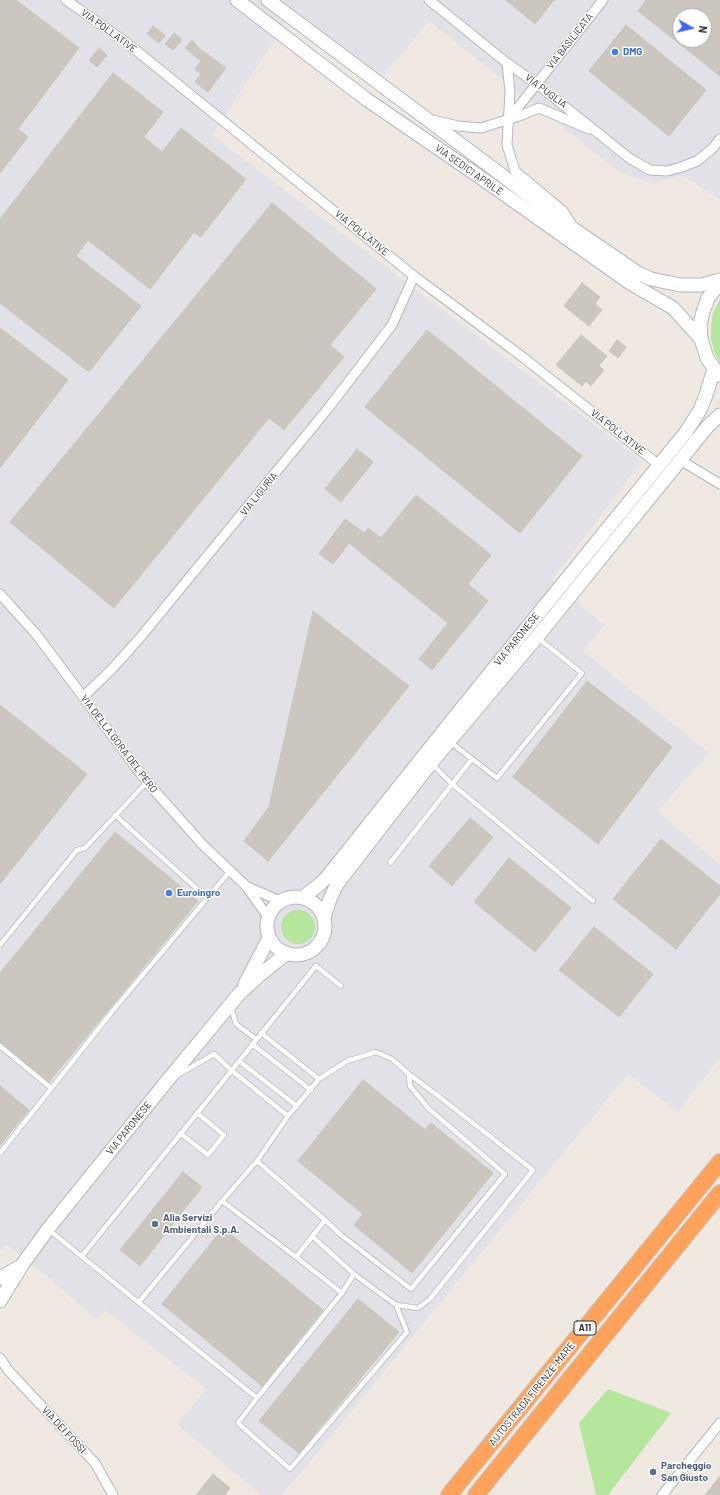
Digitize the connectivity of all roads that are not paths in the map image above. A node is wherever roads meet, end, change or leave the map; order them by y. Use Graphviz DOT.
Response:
graph roads {
  1 [pos="66,0"];
  2 [pos="237,0"];
  3 [pos="268,0"];
  4 [pos="429,0"];
  5 [pos="603,0"];
  6 [pos="507,63"];
  7 [pos="537,84"];
  8 [pos="425,119"];
  9 [pos="508,120"];
  10 [pos="599,134"];
  11 [pos="720,139"];
  12 [pos="575,230"];
  13 [pos="414,276"];
  14 [pos="720,281"];
  15 [pos="701,339"];
  16 [pos="717,373"];
  17 [pos="720,415"];
  18 [pos="680,460"];
  19 [pos="659,464"];
  20 [pos="720,484"];
  21 [pos="0,594"];
  22 [pos="537,637"];
  23 [pos="83,697"];
  24 [pos="449,741"];
  25 [pos="472,759"];
  26 [pos="431,763"];
  27 [pos="147,782"];
  28 [pos="452,784"];
  29 [pos="115,815"];
  30 [pos="390,863"];
  31 [pos="230,871"];
  32 [pos="246,886"];
  33 [pos="303,897"];
  34 [pos="207,898"];
  35 [pos="280,901"];
  36 [pos="593,901"];
  37 [pos="268,917"];
  38 [pos="324,917"];
  39 [pos="269,938"];
  40 [pos="0,945"];
  41 [pos="287,953"];
  42 [pos="341,986"];
  43 [pos="239,994"];
  44 [pos="230,1005"];
  45 [pos="261,1033"];
  46 [pos="256,1039"];
  47 [pos="252,1044"];
  48 [pos="0,1046"];
  49 [pos="239,1061"];
  50 [pos="231,1070"];
  51 [pos="409,1074"];
  52 [pos="319,1079"];
  53 [pos="167,1081"];
  54 [pos="51,1088"];
  55 [pos="311,1090"];
  56 [pos="297,1106"];
  57 [pos="197,1113"];
  58 [pos="288,1116"];
  59 [pos="180,1133"];
  60 [pos="0,1153"];
  61 [pos="257,1161"];
  62 [pos="720,1162"];
  63 [pos="720,1193"];
  64 [pos="222,1201"];
  65 [pos="325,1220"];
  66 [pos="48,1230"];
  67 [pos="312,1237"];
  68 [pos="82,1256"];
  69 [pos="296,1257"];
  70 [pos="22,1265"];
  71 [pos="354,1274"];
  72 [pos="0,1278"];
  73 [pos="342,1293"];
  74 [pos="0,1301"];
  75 [pos="139,1302"];
  76 [pos="396,1306"];
  77 [pos="0,1358"];
  78 [pos="4,1368"];
  79 [pos="257,1398"];
  80 [pos="720,1423"];
  81 [pos="113,1495"];
  82 [pos="450,1495"];
  83 [pos="476,1495"];
  84 [pos="662,1495"];
  1 -- 13 [label="street, VIA POLLATIVE"];
  2 -- 15 [label="main road, VIA SEDICI APRILE"];
  3 -- 8 [label="main road, VIA SEDICI APRILE"];
  4 -- 6 [label="street, VIA PUGLIA"];
  5 -- 7 [label="street, VIA BASILICATA"];
  6 -- 7 [label="street, VIA PUGLIA"];
  6 -- 9 [label="street"];
  7 -- 9 [label="street, VIA BASILICATA"];
  7 -- 10 [label="street, VIA PUGLIA"];
  8 -- 9 [label="street"];
  8 -- 12 [label="main road, VIA SEDICI APRILE"];
  9 -- 10 [label="street"];
  9 -- 12 [label="street"];
  10 -- 11 [label="street, VIA PUGLIA"];
  12 -- 14 [label="main road, VIA SEDICI APRILE"];
  13 -- 19 [label="street, VIA POLLATIVE"];
  13 -- 23 [label="street, VIA LIGURIA"];
  14 -- 15 [label="main road, VIA SEDICI APRILE"];
  15 -- 16 [label="main road, VIA SEDICI APRILE"];
  16 -- 19 [label="main road, VIA PARONESE"];
  17 -- 18 [label="main road, VIA PARONESE"];
  18 -- 20 [label="street"];
  18 -- 22 [label="main road, VIA PARONESE"];
  19 -- 33 [label="main road, VIA PARONESE"];
  21 -- 23 [label="street, VIA DELLA GORA DEL PERO"];
  22 -- 24 [label="main road, VIA PARONESE"];
  22 -- 25 [label="lane"];
  23 -- 27 [label="street, VIA DELLA GORA DEL PERO"];
  24 -- 25 [label="lane"];
  24 -- 26 [label="main road, VIA PARONESE"];
  25 -- 28 [label="lane"];
  26 -- 28 [label="lane"];
  26 -- 38 [label="main road, VIA PARONESE"];
  27 -- 29 [label="lane"];
  27 -- 31 [label="street, VIA DELLA GORA DEL PERO"];
  28 -- 30 [label="lane"];
  28 -- 36 [label="lane"];
  29 -- 34 [label="lane"];
  29 -- 40 [label="lane"];
  31 -- 32 [label="street, VIA DELLA GORA DEL PERO"];
  31 -- 34 [label="lane"];
  32 -- 35 [label="street, VIA DELLA GORA DEL PERO"];
  32 -- 37 [label="street, VIA DELLA GORA DEL PERO"];
  33 -- 35 [label="main road, VIA PARONESE"];
  33 -- 38 [label="main road"];
  34 -- 54 [label="lane"];
  35 -- 37 [label="main road"];
  37 -- 39 [label="main road"];
  38 -- 41 [label="main road, VIA PARONESE"];
  39 -- 41 [label="main road"];
  39 -- 43 [label="main road, VIA PARONESE"];
  41 -- 43 [label="main road, VIA PARONESE"];
  42 -- 45 [label="lane"];
  43 -- 44 [label="main road, VIA PARONESE"];
  44 -- 46 [label="lane"];
  44 -- 53 [label="main road, VIA PARONESE"];
  45 -- 46 [label="lane"];
  45 -- 52 [label="lane"];
  46 -- 47 [label="lane"];
  47 -- 49 [label="lane"];
  47 -- 55 [label="lane"];
  48 -- 54 [label="lane"];
  49 -- 50 [label="lane"];
  49 -- 56 [label="lane"];
  50 -- 53 [label="lane"];
  50 -- 57 [label="lane"];
  50 -- 58 [label="lane"];
  51 -- 52 [label="lane"];
  51 -- 65 [label="lane"];
  51 -- 76 [label="lane"];
  52 -- 55 [label="lane"];
  53 -- 66 [label="main road, VIA PARONESE"];
  54 -- 60 [label="lane"];
  55 -- 56 [label="lane"];
  56 -- 58 [label="lane"];
  57 -- 59 [label="lane"];
  57 -- 59 [label="lane"];
  58 -- 61 [label="lane"];
  59 -- 68 [label="lane"];
  61 -- 64 [label="lane"];
  61 -- 65 [label="lane"];
  62 -- 82 [label="highway, AUTOSTRADA FIRENZE-MARE / A11"];
  63 -- 83 [label="highway, AUTOSTRADA FIRENZE-MARE / A11"];
  64 -- 69 [label="lane"];
  64 -- 75 [label="lane"];
  65 -- 67 [label="lane"];
  66 -- 68 [label="lane"];
  66 -- 70 [label="main road, VIA PARONESE"];
  67 -- 69 [label="lane"];
  67 -- 71 [label="lane"];
  68 -- 75 [label="lane"];
  69 -- 73 [label="lane"];
  70 -- 72 [label="main road, VIA PARONESE"];
  70 -- 74 [label="main road, VIA PARONESE"];
  71 -- 73 [label="lane"];
  71 -- 76 [label="lane"];
  73 -- 79 [label="lane"];
  75 -- 79 [label="lane"];
  76 -- 79 [label="lane"];
  77 -- 78 [label="street, VIA DEI FOSSI"];
  78 -- 81 [label="street, VIA DEI FOSSI"];
  80 -- 84 [label="street"];
}
